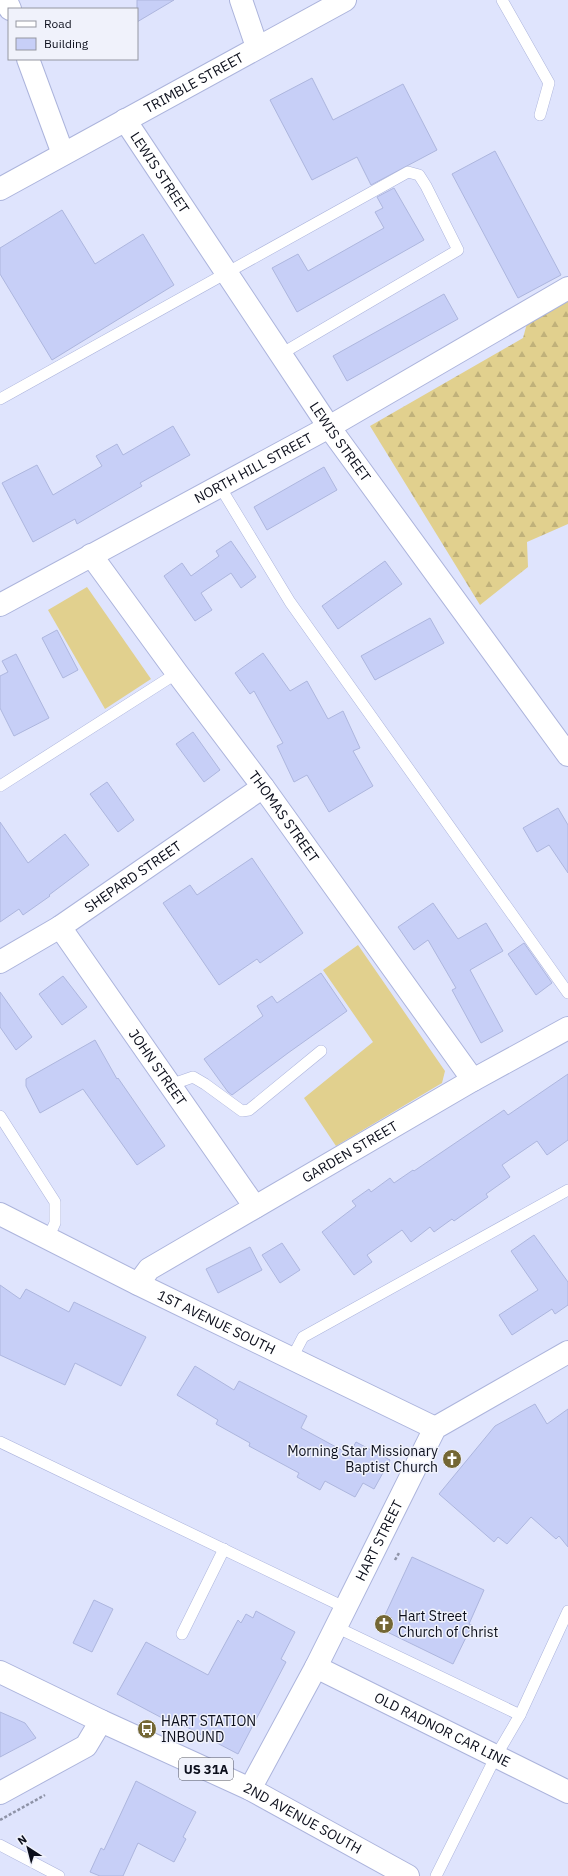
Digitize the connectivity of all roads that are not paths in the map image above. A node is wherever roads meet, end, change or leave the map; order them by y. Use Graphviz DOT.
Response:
graph roads {
  1 [pos="241,0"];
  2 [pos="345,0"];
  3 [pos="502,0"];
  4 [pos="257,47"];
  5 [pos="28,60"];
  6 [pos="540,114"];
  7 [pos="125,120"];
  8 [pos="63,154"];
  9 [pos="0,189"];
  10 [pos="226,272"];
  11 [pos="568,288"];
  12 [pos="281,354"];
  13 [pos="0,399"];
  14 [pos="329,427"];
  15 [pos="219,485"];
  16 [pos="91,555"];
  17 [pos="0,605"];
  18 [pos="177,673"];
  19 [pos="568,755"];
  20 [pos="0,786"];
  21 [pos="263,786"];
  22 [pos="60,927"];
  23 [pos="0,962"];
  24 [pos="568,993"];
  25 [pos="568,1028"];
  26 [pos="321,1051"];
  27 [pos="473,1080"];
  28 [pos="170,1085"];
  29 [pos="0,1116"];
  30 [pos="568,1190"];
  31 [pos="255,1208"];
  32 [pos="0,1214"];
  33 [pos="48,1238"];
  34 [pos="138,1284"];
  35 [pos="568,1352"];
  36 [pos="292,1358"];
  37 [pos="435,1428"];
  38 [pos="0,1442"];
  39 [pos="224,1549"];
  40 [pos="346,1608"];
  41 [pos="568,1611"];
  42 [pos="336,1627"];
  43 [pos="182,1634"];
  44 [pos="316,1667"];
  45 [pos="0,1672"];
  46 [pos="520,1715"];
  47 [pos="101,1721"];
  48 [pos="496,1756"];
  49 [pos="250,1789"];
  50 [pos="568,1792"];
  51 [pos="0,1793"];
  52 [pos="0,1845"];
  53 [pos="59,1876"];
  54 [pos="408,1876"];
  55 [pos="436,1876"];
  1 -- 4 [label="street"];
  2 -- 4 [label="street, TRIMBLE STREET"];
  3 -- 6 [label="lane"];
  4 -- 7 [label="street, TRIMBLE STREET"];
  5 -- 8 [label="street"];
  7 -- 8 [label="street, TRIMBLE STREET"];
  7 -- 10 [label="street, LEWIS STREET"];
  8 -- 9 [label="street, TRIMBLE STREET"];
  10 -- 12 [label="street, LEWIS STREET"];
  10 -- 12 [label="lane"];
  10 -- 13 [label="lane"];
  11 -- 14 [label="street, NORTH HILL STREET"];
  12 -- 14 [label="street, LEWIS STREET"];
  14 -- 15 [label="street, NORTH HILL STREET"];
  14 -- 19 [label="street, LEWIS STREET"];
  15 -- 16 [label="street, NORTH HILL STREET"];
  15 -- 24 [label="lane"];
  16 -- 17 [label="street, NORTH HILL STREET"];
  16 -- 18 [label="street, THOMAS STREET"];
  18 -- 20 [label="lane"];
  18 -- 21 [label="street, THOMAS STREET"];
  21 -- 22 [label="street, SHEPARD STREET"];
  21 -- 27 [label="street, THOMAS STREET"];
  22 -- 23 [label="street, SHEPARD STREET"];
  22 -- 28 [label="street, JOHN STREET"];
  25 -- 27 [label="street, GARDEN STREET"];
  26 -- 28 [label="lane"];
  27 -- 31 [label="street, GARDEN STREET"];
  28 -- 31 [label="street, JOHN STREET"];
  29 -- 33 [label="lane"];
  30 -- 36 [label="lane"];
  31 -- 34 [label="street, GARDEN STREET"];
  32 -- 33 [label="street, 1ST AVENUE SOUTH"];
  33 -- 34 [label="street, 1ST AVENUE SOUTH"];
  34 -- 36 [label="street, 1ST AVENUE SOUTH"];
  35 -- 37 [label="street"];
  36 -- 37 [label="street, 1ST AVENUE SOUTH"];
  37 -- 40 [label="street, HART STREET"];
  38 -- 39 [label="lane"];
  39 -- 40 [label="lane"];
  39 -- 43 [label="lane"];
  40 -- 42 [label="street, HART STREET"];
  41 -- 46 [label="lane"];
  42 -- 44 [label="street, HART STREET"];
  42 -- 46 [label="lane"];
  44 -- 48 [label="street, OLD RADNOR CAR LINE"];
  44 -- 49 [label="street, HART STREET"];
  45 -- 47 [label="street, 2ND AVENUE SOUTH / US 31A"];
  46 -- 48 [label="lane"];
  47 -- 49 [label="street, 2ND AVENUE SOUTH / US 31A"];
  47 -- 51 [label="street"];
  48 -- 50 [label="street, OLD RADNOR CAR LINE"];
  48 -- 55 [label="lane"];
  49 -- 54 [label="street, 2ND AVENUE SOUTH / US 31A"];
  52 -- 53 [label="lane"];
}
